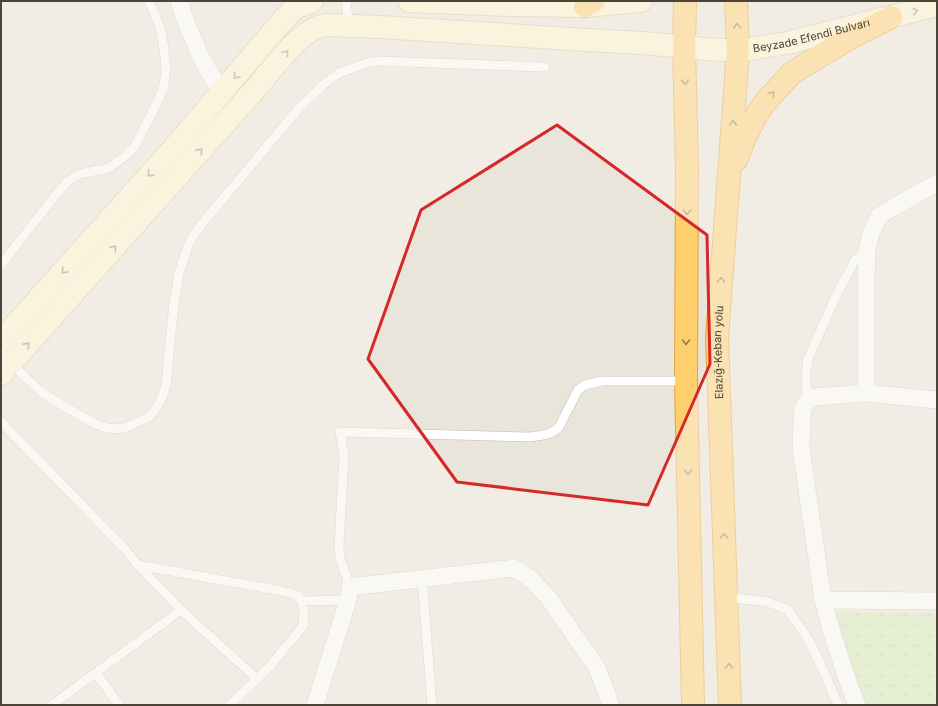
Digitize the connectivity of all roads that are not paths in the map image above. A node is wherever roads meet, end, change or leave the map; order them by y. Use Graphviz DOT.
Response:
graph roads {
  1 [pos="149,1"];
  2 [pos="179,1"];
  3 [pos="312,1"];
  4 [pos="346,1"];
  5 [pos="409,1"];
  6 [pos="641,1"];
  7 [pos="685,1"];
  8 [pos="736,1"];
  9 [pos="590,4"];
  10 [pos="937,5"];
  11 [pos="891,17"];
  12 [pos="349,26"];
  13 [pos="684,47"];
  14 [pos="738,51"];
  15 [pos="545,67"];
  16 [pos="221,93"];
  17 [pos="728,178"];
  18 [pos="937,183"];
  19 [pos="867,251"];
  20 [pos="1,265"];
  21 [pos="1,341"];
  22 [pos="4,364"];
  23 [pos="686,381"];
  24 [pos="866,392"];
  25 [pos="937,400"];
  26 [pos="808,401"];
  27 [pos="1,422"];
  28 [pos="138,565"];
  29 [pos="422,578"];
  30 [pos="349,593"];
  31 [pos="726,597"];
  32 [pos="823,600"];
  33 [pos="302,601"];
  34 [pos="937,601"];
  35 [pos="182,610"];
  36 [pos="96,674"];
  37 [pos="256,678"];
  38 [pos="52,705"];
  39 [pos="119,705"];
  40 [pos="230,705"];
  41 [pos="315,705"];
  42 [pos="432,705"];
  43 [pos="610,705"];
  44 [pos="693,705"];
  45 [pos="730,705"];
  46 [pos="838,705"];
  47 [pos="857,705"];
  1 -- 20 [label="lane"];
  2 -- 16 [label="street"];
  3 -- 16 [label="main road, one-way"];
  4 -- 12 [label="lane"];
  5 -- 9 [label="main road"];
  6 -- 9 [label="main road"];
  7 -- 13 [label="highway"];
  14 -- 8 [label="highway, Elazığ-Keban yolu, one-way"];
  11 -- 10 [label="main road, Beyzade Efendi Bulvarı, one-way"];
  11 -- 14 [label="main road, Beyzade Efendi Bulvarı"];
  17 -- 11 [label="highway, one-way"];
  12 -- 13 [label="main road, Beyzade Efendi Bulvarı"];
  22 -- 12 [label="main road, Beyzade Efendi Bulvarı, one-way"];
  13 -- 14 [label="main road, Beyzade Efendi Bulvarı"];
  13 -- 23 [label="highway, one-way"];
  17 -- 14 [label="highway, Elazığ-Keban yolu, one-way"];
  15 -- 22 [label="lane"];
  16 -- 21 [label="main road, one-way"];
  31 -- 17 [label="highway, Elazığ-Keban yolu, one-way"];
  18 -- 19 [label="street"];
  19 -- 24 [label="street"];
  19 -- 26 [label="lane"];
  23 -- 30 [label="lane"];
  23 -- 44 [label="highway, one-way"];
  24 -- 25 [label="street"];
  24 -- 26 [label="street"];
  26 -- 32 [label="street"];
  27 -- 28 [label="lane"];
  28 -- 33 [label="lane"];
  28 -- 35 [label="lane"];
  29 -- 30 [label="street"];
  29 -- 42 [label="lane"];
  29 -- 43 [label="street"];
  30 -- 33 [label="lane"];
  30 -- 41 [label="street"];
  45 -- 31 [label="highway, Elazığ-Keban yolu, one-way"];
  31 -- 46 [label="lane"];
  32 -- 34 [label="street"];
  32 -- 47 [label="street"];
  33 -- 37 [label="lane"];
  35 -- 36 [label="lane"];
  35 -- 37 [label="lane"];
  36 -- 38 [label="lane"];
  36 -- 39 [label="lane"];
  37 -- 40 [label="lane"];
}
